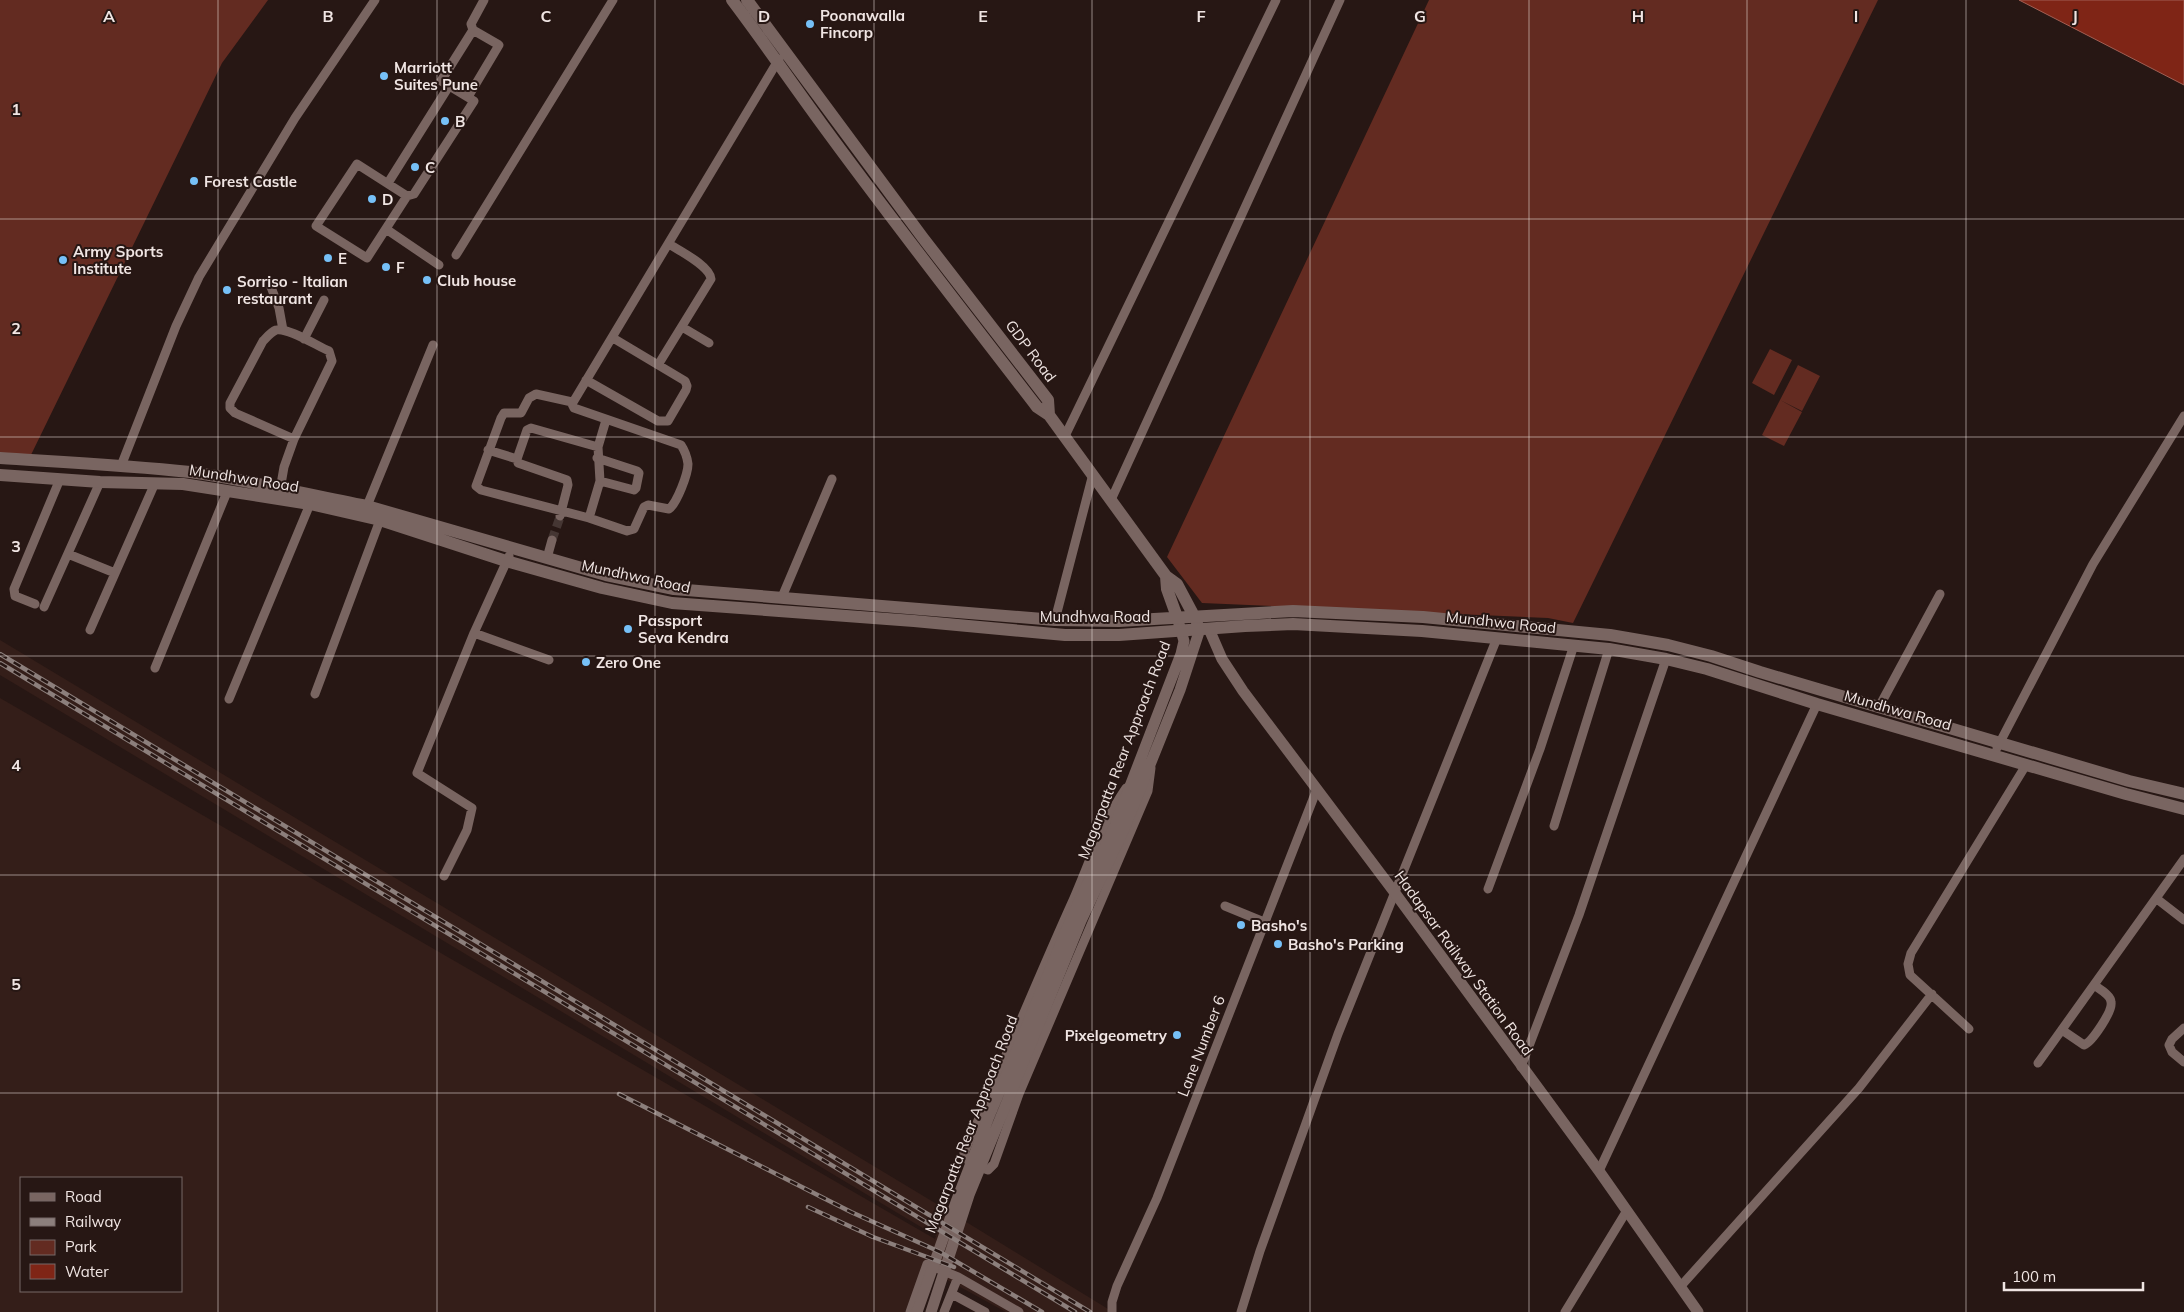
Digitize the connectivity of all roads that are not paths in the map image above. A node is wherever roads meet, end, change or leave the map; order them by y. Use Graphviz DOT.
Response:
graph roads {
  1 [pos="375,0"];
  2 [pos="484,0"];
  3 [pos="613,0"];
  4 [pos="732,0"];
  5 [pos="747,0"];
  6 [pos="1276,0"];
  7 [pos="1340,0"];
  8 [pos="473,30"];
  9 [pos="782,56"];
  10 [pos="449,86"];
  11 [pos="468,97"];
  12 [pos="388,183"];
  13 [pos="407,196"];
  14 [pos="386,229"];
  15 [pos="669,244"];
  16 [pos="456,255"];
  17 [pos="440,265"];
  18 [pos="271,287"];
  19 [pos="324,300"];
  20 [pos="682,326"];
  21 [pos="284,330"];
  22 [pos="613,338"];
  23 [pos="304,339"];
  24 [pos="709,343"];
  25 [pos="433,345"];
  26 [pos="658,365"];
  27 [pos="586,380"];
  28 [pos="572,402"];
  29 [pos="2184,416"];
  30 [pos="606,420"];
  31 [pos="1065,436"];
  32 [pos="294,439"];
  33 [pos="598,447"];
  34 [pos="488,450"];
  35 [pos="0,458"];
  36 [pos="597,458"];
  37 [pos="517,459"];
  38 [pos="101,465"];
  39 [pos="121,466"];
  40 [pos="1,474"];
  41 [pos="57,474"];
  42 [pos="1093,474"];
  43 [pos="832,479"];
  44 [pos="600,481"];
  45 [pos="106,482"];
  46 [pos="155,483"];
  47 [pos="280,490"];
  48 [pos="228,492"];
  49 [pos="1111,500"];
  50 [pos="310,504"];
  51 [pos="367,506"];
  52 [pos="561,514"];
  53 [pos="589,518"];
  54 [pos="380,520"];
  55 [pos="552,540"];
  56 [pos="512,548"];
  57 [pos="68,554"];
  58 [pos="546,558"];
  59 [pos="506,561"];
  60 [pos="115,573"];
  61 [pos="1166,576"];
  62 [pos="674,589"];
  63 [pos="1940,594"];
  64 [pos="782,597"];
  65 [pos="672,603"];
  66 [pos="968,614"];
  67 [pos="1194,616"];
  68 [pos="1177,617"];
  69 [pos="1055,620"];
  70 [pos="967,627"];
  71 [pos="1205,629"];
  72 [pos="90,630"];
  73 [pos="1182,630"];
  74 [pos="474,633"];
  75 [pos="1600,634"];
  76 [pos="1497,638"];
  77 [pos="1574,645"];
  78 [pos="1604,649"];
  79 [pos="1666,659"];
  80 [pos="550,660"];
  81 [pos="155,668"];
  82 [pos="315,694"];
  83 [pos="229,699"];
  84 [pos="1817,704"];
  85 [pos="1879,707"];
  86 [pos="1999,742"];
  87 [pos="1994,755"];
  88 [pos="1151,760"];
  89 [pos="2026,765"];
  90 [pos="1131,782"];
  91 [pos="1317,789"];
  92 [pos="2184,794"];
  93 [pos="2184,809"];
  94 [pos="1120,826"];
  95 [pos="1554,826"];
  96 [pos="2184,859"];
  97 [pos="444,876"];
  98 [pos="1488,889"];
  99 [pos="1395,893"];
  100 [pos="2157,899"];
  101 [pos="1225,906"];
  102 [pos="2184,920"];
  103 [pos="1264,922"];
  104 [pos="2094,985"];
  105 [pos="1932,994"];
  106 [pos="2184,1028"];
  107 [pos="1969,1029"];
  108 [pos="2062,1030"];
  109 [pos="2184,1062"];
  110 [pos="2038,1063"];
  111 [pos="1521,1067"];
  112 [pos="1599,1170"];
  113 [pos="1626,1212"];
  114 [pos="958,1278"];
  115 [pos="1680,1287"];
  116 [pos="952,1294"];
  117 [pos="910,1312"];
  118 [pos="917,1312"];
  119 [pos="931,1312"];
  120 [pos="944,1312"];
  121 [pos="985,1312"];
  122 [pos="1019,1312"];
  123 [pos="1112,1312"];
  124 [pos="1241,1312"];
  125 [pos="1565,1312"];
  126 [pos="1698,1312"];
  1 -- 39 [label="street"];
  2 -- 8 [label="street"];
  3 -- 16 [label="street"];
  4 -- 9 [label="main road"];
  5 -- 9 [label="main road, GDP Road"];
  6 -- 31 [label="street"];
  7 -- 49 [label="street"];
  8 -- 10 [label="street"];
  8 -- 11 [label="street"];
  9 -- 15 [label="street"];
  9 -- 31 [label="main road, GDP Road"];
  10 -- 11 [label="street"];
  10 -- 12 [label="street"];
  11 -- 13 [label="street"];
  12 -- 13 [label="street"];
  12 -- 14 [label="street"];
  13 -- 14 [label="street"];
  14 -- 17 [label="street"];
  15 -- 20 [label="street"];
  15 -- 22 [label="street"];
  18 -- 21 [label="street"];
  19 -- 23 [label="street"];
  20 -- 24 [label="street"];
  20 -- 26 [label="street"];
  21 -- 23 [label="street"];
  21 -- 32 [label="street"];
  22 -- 26 [label="street"];
  22 -- 27 [label="street"];
  23 -- 32 [label="street"];
  25 -- 51 [label="street"];
  26 -- 27 [label="street"];
  27 -- 28 [label="street"];
  28 -- 30 [label="street"];
  28 -- 34 [label="street"];
  29 -- 86 [label="street"];
  30 -- 33 [label="street"];
  30 -- 53 [label="street"];
  31 -- 42 [label="main road"];
  32 -- 47 [label="street"];
  33 -- 36 [label="street"];
  33 -- 37 [label="street"];
  34 -- 37 [label="street"];
  34 -- 52 [label="street"];
  35 -- 38 [label="main road, Mundhwa Road"];
  36 -- 44 [label="street"];
  36 -- 44 [label="street"];
  37 -- 52 [label="street"];
  38 -- 39 [label="main road, Mundhwa Road"];
  38 -- 41 [label="main road"];
  39 -- 47 [label="main road, Mundhwa Road"];
  40 -- 41 [label="main road"];
  41 -- 45 [label="main road, Mundhwa Road"];
  41 -- 57 [label="street"];
  42 -- 49 [label="main road"];
  42 -- 69 [label="street"];
  43 -- 64 [label="street"];
  44 -- 53 [label="street"];
  45 -- 46 [label="main road, Mundhwa Road"];
  45 -- 57 [label="street"];
  46 -- 48 [label="main road, Mundhwa Road"];
  46 -- 60 [label="street"];
  47 -- 51 [label="main road, Mundhwa Road"];
  48 -- 50 [label="main road, Mundhwa Road"];
  48 -- 81 [label="street"];
  49 -- 61 [label="main road"];
  50 -- 54 [label="main road, Mundhwa Road"];
  50 -- 83 [label="street"];
  51 -- 56 [label="main road, Mundhwa Road"];
  52 -- 53 [label="street"];
  54 -- 59 [label="main road, Mundhwa Road"];
  54 -- 82 [label="street"];
  55 -- 58 [label="street"];
  56 -- 58 [label="main road, Mundhwa Road"];
  56 -- 59 [label="street"];
  57 -- 60 [label="street"];
  58 -- 62 [label="main road, Mundhwa Road"];
  59 -- 65 [label="main road, Mundhwa Road"];
  59 -- 74 [label="street"];
  60 -- 72 [label="street"];
  61 -- 67 [label="main road"];
  61 -- 68 [label="main road, Magarpatta Rear Approach Road"];
  62 -- 64 [label="main road, Mundhwa Road"];
  62 -- 65 [label="main road"];
  63 -- 85 [label="street"];
  64 -- 66 [label="main road, Mundhwa Road"];
  65 -- 70 [label="main road, Mundhwa Road"];
  66 -- 69 [label="main road, Mundhwa Road"];
  66 -- 70 [label="main road"];
  67 -- 68 [label="main road, Mundhwa Road"];
  67 -- 71 [label="street"];
  67 -- 75 [label="main road, Mundhwa Road"];
  68 -- 69 [label="main road, Mundhwa Road"];
  68 -- 73 [label="street, Magarpatta Rear Approach Road"];
  70 -- 73 [label="main road, Mundhwa Road"];
  71 -- 73 [label="main road, Mundhwa Road"];
  71 -- 76 [label="main road, Mundhwa Road"];
  71 -- 88 [label="street, Magarpatta Rear Approach Road"];
  71 -- 91 [label="street, Hadapsar Railway Station Road"];
  73 -- 90 [label="street, Magarpatta Rear Approach Road"];
  74 -- 80 [label="street"];
  74 -- 97 [label="street"];
  75 -- 78 [label="main road"];
  75 -- 85 [label="main road, Mundhwa Road"];
  76 -- 77 [label="main road, Mundhwa Road"];
  76 -- 99 [label="street"];
  77 -- 78 [label="main road, Mundhwa Road"];
  77 -- 98 [label="street"];
  78 -- 79 [label="main road, Mundhwa Road"];
  78 -- 95 [label="street"];
  79 -- 84 [label="main road, Mundhwa Road"];
  79 -- 111 [label="street"];
  84 -- 87 [label="main road, Mundhwa Road"];
  84 -- 112 [label="street"];
  85 -- 86 [label="main road, Mundhwa Road"];
  86 -- 87 [label="street"];
  86 -- 92 [label="main road, Mundhwa Road"];
  87 -- 89 [label="main road, Mundhwa Road"];
  88 -- 90 [label="street"];
  88 -- 94 [label="street, Magarpatta Rear Approach Road"];
  89 -- 93 [label="main road, Mundhwa Road"];
  89 -- 105 [label="street"];
  90 -- 94 [label="street, Magarpatta Rear Approach Road"];
  91 -- 99 [label="street, Hadapsar Railway Station Road"];
  91 -- 103 [label="street, Lane Number 6"];
  94 -- 118 [label="street, Magarpatta Rear Approach Road"];
  94 -- 119 [label="street, Magarpatta Rear Approach Road"];
  96 -- 100 [label="street"];
  99 -- 111 [label="street, Hadapsar Railway Station Road"];
  99 -- 124 [label="street"];
  100 -- 102 [label="street"];
  100 -- 104 [label="street"];
  101 -- 103 [label="street"];
  103 -- 123 [label="street, Lane Number 6"];
  104 -- 108 [label="street"];
  104 -- 108 [label="street"];
  105 -- 107 [label="street"];
  105 -- 115 [label="street"];
  106 -- 109 [label="street"];
  108 -- 110 [label="street"];
  111 -- 112 [label="street, Hadapsar Railway Station Road"];
  112 -- 113 [label="street, Hadapsar Railway Station Road"];
  113 -- 115 [label="street, Hadapsar Railway Station Road"];
  113 -- 125 [label="street"];
  114 -- 116 [label="street"];
  114 -- 117 [label="street"];
  114 -- 122 [label="street"];
  115 -- 126 [label="street, Hadapsar Railway Station Road"];
  116 -- 120 [label="street"];
  116 -- 121 [label="street"];
}
